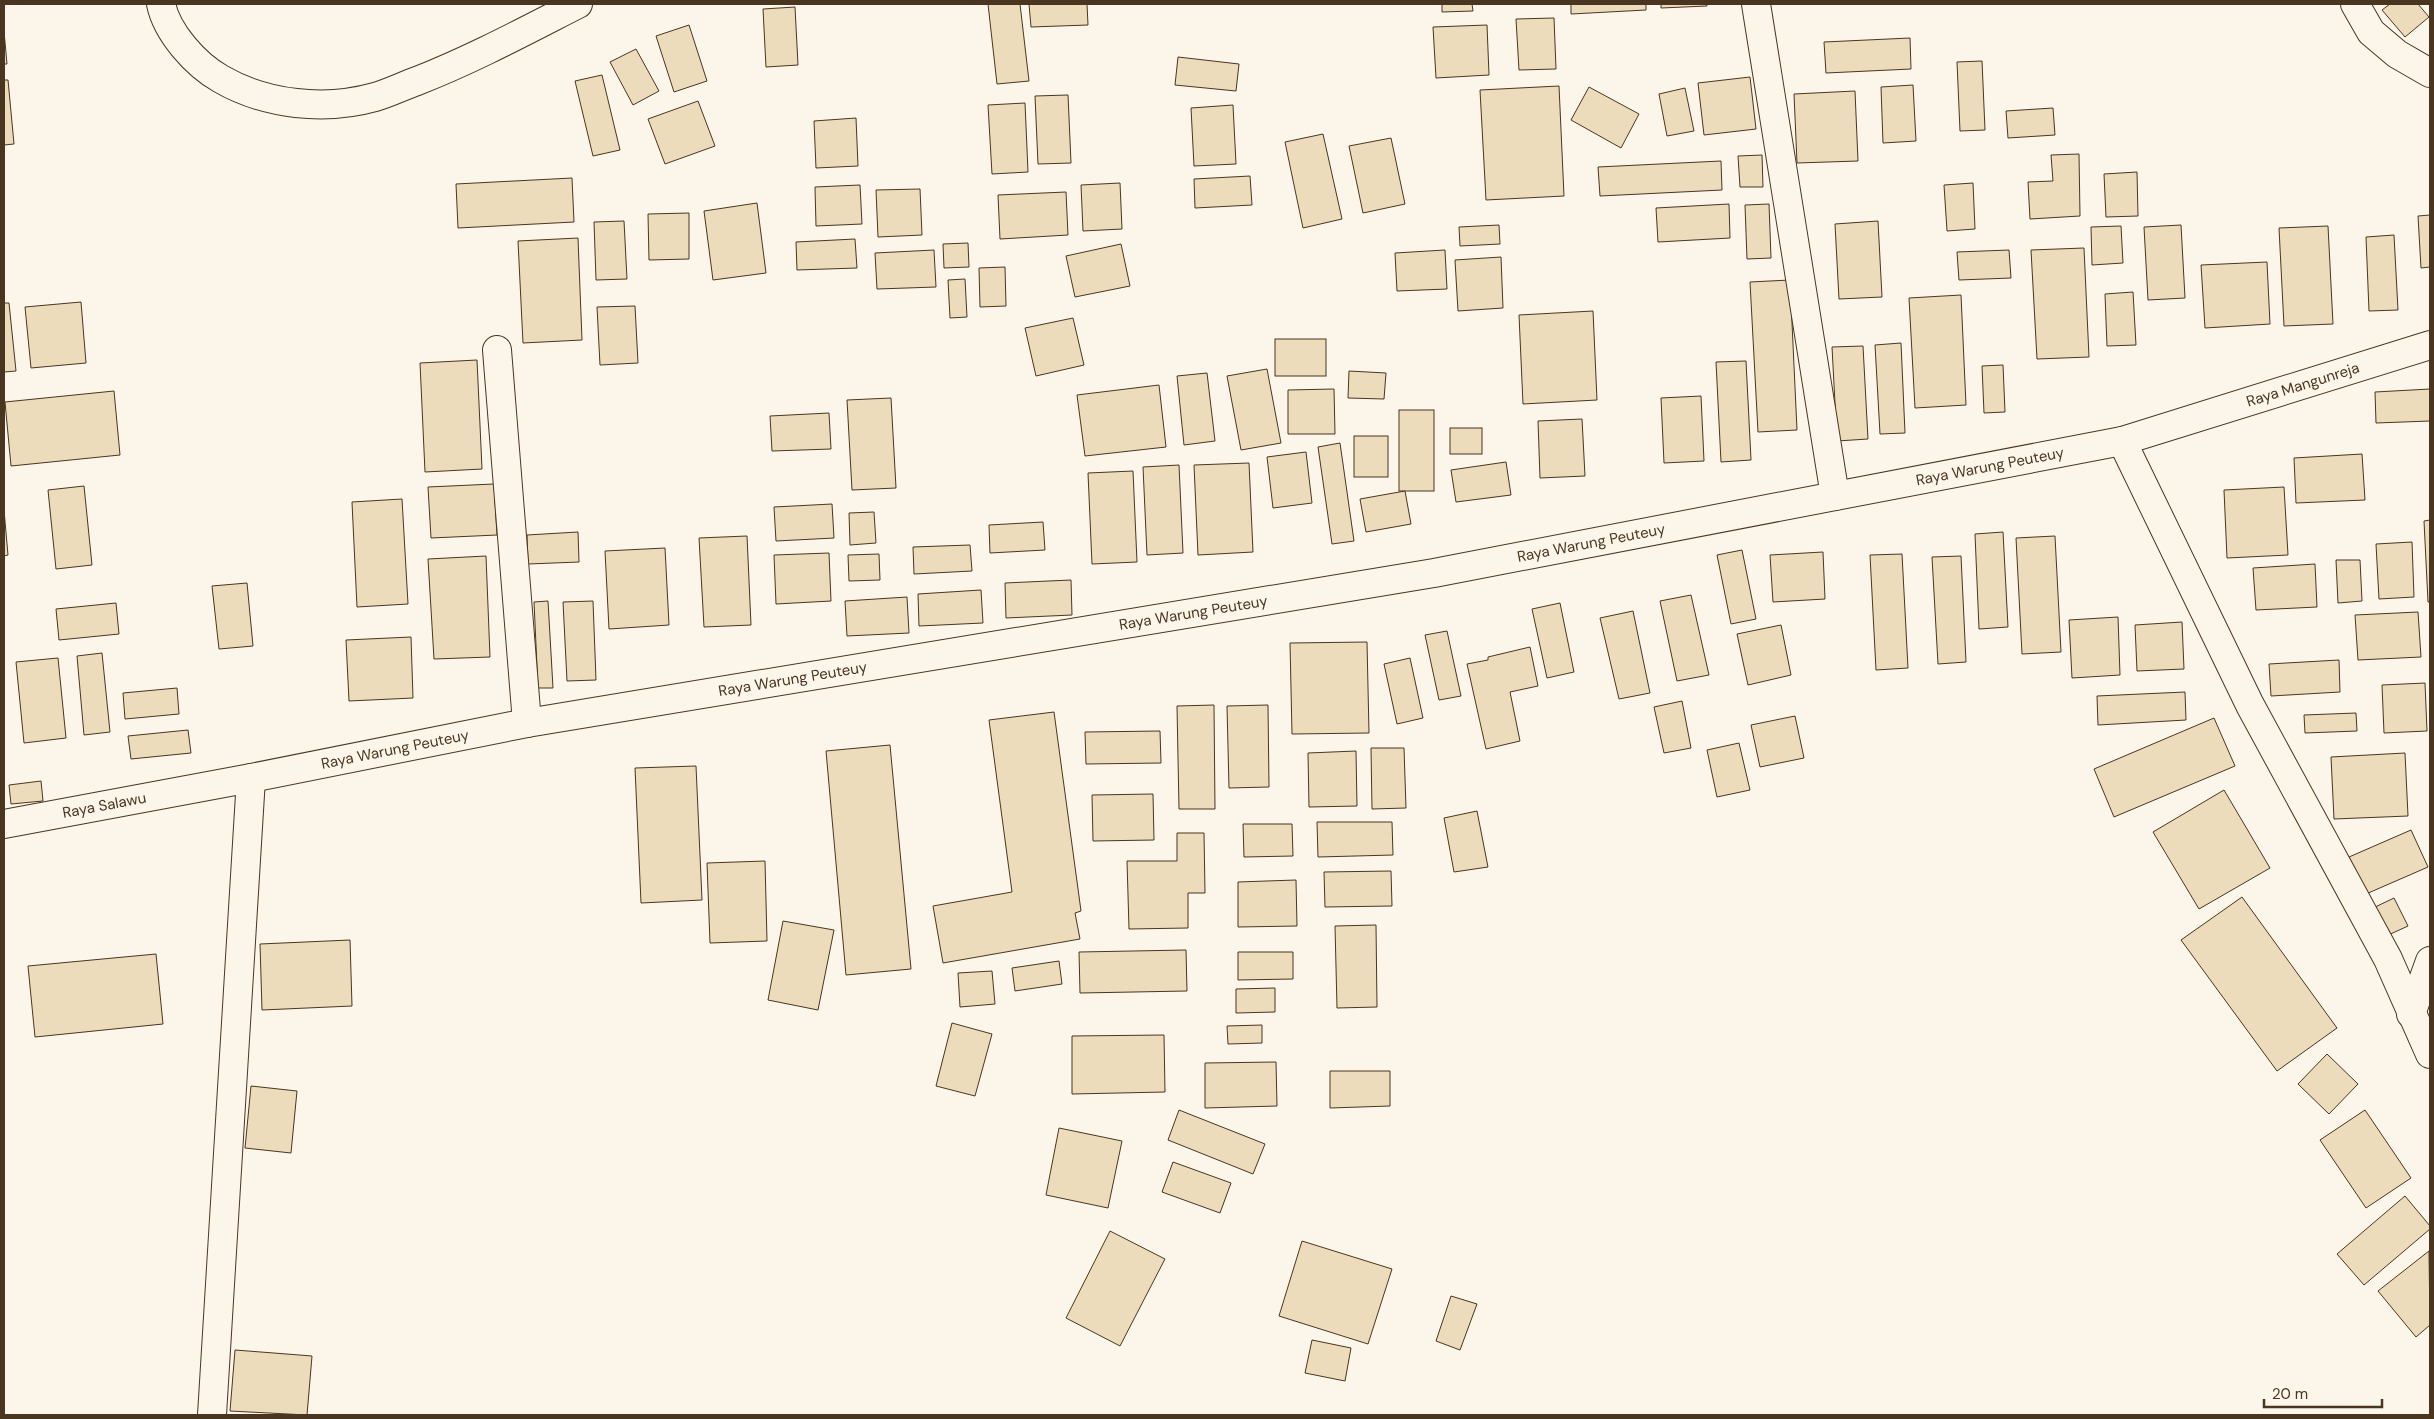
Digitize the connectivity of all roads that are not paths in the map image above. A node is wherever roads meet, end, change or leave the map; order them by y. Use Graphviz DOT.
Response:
graph roads {
  1 [pos="161,4"];
  2 [pos="578,4"];
  3 [pos="1756,4"];
  4 [pos="2355,4"];
  5 [pos="2430,73"];
  6 [pos="2430,345"];
  7 [pos="497,350"];
  8 [pos="2177,422"];
  9 [pos="2122,441"];
  10 [pos="1835,496"];
  11 [pos="527,723"];
  12 [pos="251,778"];
  13 [pos="206,787"];
  14 [pos="4,824"];
  15 [pos="2430,961"];
  16 [pos="2411,1014"];
  17 [pos="2430,1054"];
  18 [pos="212,1415"];
  1 -- 2 [label="main road"];
  3 -- 10 [label="main road"];
  4 -- 5 [label="main road"];
  6 -- 8 [label="main road, Raya Mangunreja"];
  7 -- 11 [label="main road"];
  8 -- 9 [label="main road, Raya Warung Peuteuy"];
  9 -- 10 [label="main road, Raya Warung Peuteuy"];
  9 -- 16 [label="main road"];
  10 -- 11 [label="main road, Raya Warung Peuteuy"];
  11 -- 12 [label="main road, Raya Warung Peuteuy"];
  12 -- 13 [label="main road, Raya Warung Peuteuy"];
  12 -- 18 [label="main road"];
  13 -- 14 [label="main road, Raya Salawu"];
  15 -- 16 [label="main road"];
  16 -- 17 [label="main road"];
}
